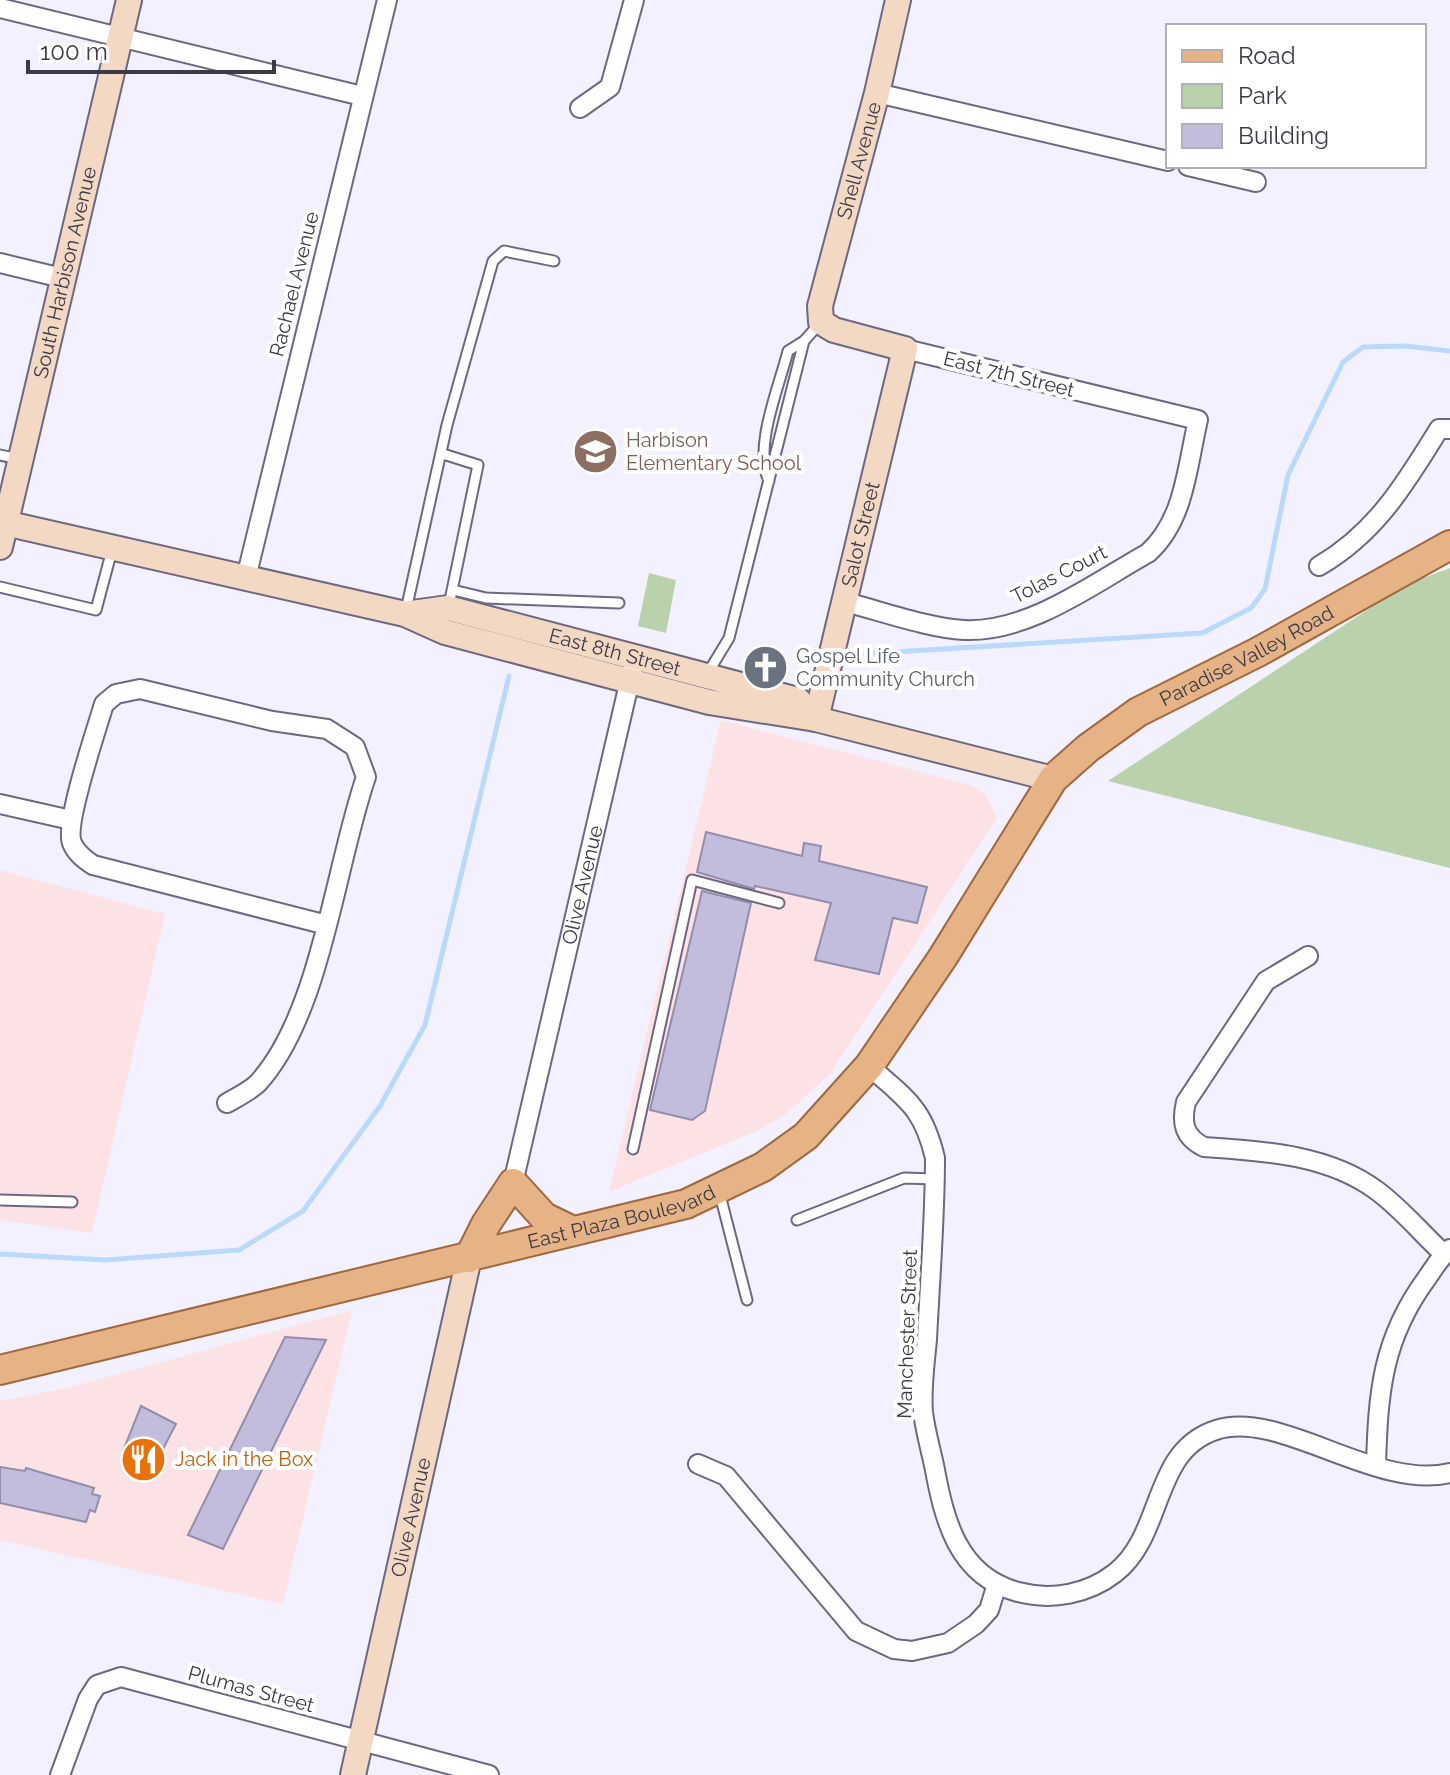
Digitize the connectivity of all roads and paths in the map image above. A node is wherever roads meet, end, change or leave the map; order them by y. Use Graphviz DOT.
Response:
graph roads {
  1 [pos="129,0"];
  2 [pos="387,0"];
  3 [pos="634,0"];
  4 [pos="898,0"];
  5 [pos="0,8"];
  6 [pos="120,36"];
  7 [pos="877,93"];
  8 [pos="362,96"];
  9 [pos="580,108"];
  10 [pos="1166,161"];
  11 [pos="1196,168"];
  12 [pos="1256,182"];
  13 [pos="554,261"];
  14 [pos="0,263"];
  15 [pos="62,278"];
  16 [pos="821,322"];
  17 [pos="905,349"];
  18 [pos="1198,420"];
  19 [pos="1450,429"];
  20 [pos="443,454"];
  21 [pos="11,458"];
  22 [pos="2,531"];
  23 [pos="1450,545"];
  24 [pos="113,546"];
  25 [pos="1319,566"];
  26 [pos="246,578"];
  27 [pos="0,587"];
  28 [pos="450,599"];
  29 [pos="845,602"];
  30 [pos="619,603"];
  31 [pos="405,614"];
  32 [pos="632,669"];
  33 [pos="705,677"];
  34 [pos="816,719"];
  35 [pos="1053,779"];
  36 [pos="0,804"];
  37 [pos="71,820"];
  38 [pos="779,903"];
  39 [pos="327,925"];
  40 [pos="1308,956"];
  41 [pos="869,1066"];
  42 [pos="227,1103"];
  43 [pos="633,1149"];
  44 [pos="935,1179"];
  45 [pos="513,1183"];
  46 [pos="719,1191"];
  47 [pos="0,1200"];
  48 [pos="72,1202"];
  49 [pos="797,1220"];
  50 [pos="573,1231"];
  51 [pos="1447,1252"];
  52 [pos="469,1258"];
  53 [pos="747,1300"];
  54 [pos="0,1370"];
  55 [pos="698,1464"];
  56 [pos="1376,1466"];
  57 [pos="1450,1473"];
  58 [pos="997,1584"];
  59 [pos="361,1741"];
  60 [pos="60,1775"];
  61 [pos="353,1775"];
  62 [pos="489,1775"];
  1 -- 6 [label="street, South Harbison Avenue"];
  2 -- 8 [label="street, Rachael Avenue"];
  3 -- 9 [label="street"];
  4 -- 7 [label="street, Shell Avenue"];
  5 -- 6 [label="street"];
  6 -- 8 [label="street"];
  6 -- 15 [label="street, South Harbison Avenue"];
  7 -- 10 [label="street"];
  7 -- 16 [label="street, Shell Avenue"];
  8 -- 26 [label="street, Rachael Avenue"];
  11 -- 12 [label="street"];
  13 -- 20 [label="lane"];
  14 -- 15 [label="street"];
  15 -- 21 [label="street, South Harbison Avenue"];
  16 -- 17 [label="street, East 7th Street"];
  16 -- 33 [label="lane"];
  17 -- 18 [label="street, East 7th Street"];
  17 -- 29 [label="street, Salot Street"];
  18 -- 29 [label="street, Tolas Court"];
  19 -- 25 [label="street"];
  20 -- 28 [label="lane"];
  20 -- 31 [label="lane"];
  21 -- 22 [label="street, South Harbison Avenue"];
  22 -- 24 [label="street, East 8th Street"];
  23 -- 35 [label="main road, Paradise Valley Road"];
  24 -- 26 [label="street, East 8th Street"];
  24 -- 27 [label="lane"];
  26 -- 31 [label="street, East 8th Street"];
  28 -- 30 [label="lane"];
  28 -- 31 [label="street, East 8th Street"];
  28 -- 32 [label="street, East 8th Street"];
  29 -- 34 [label="street, Salot Street"];
  31 -- 32 [label="street, East 8th Street"];
  32 -- 33 [label="street, East 8th Street"];
  32 -- 34 [label="street, East 8th Street"];
  32 -- 45 [label="street, Olive Avenue"];
  33 -- 34 [label="street, East 8th Street"];
  34 -- 35 [label="street, East 8th Street"];
  35 -- 41 [label="main road, East Plaza Boulevard"];
  36 -- 37 [label="street"];
  37 -- 39 [label="street"];
  37 -- 39 [label="street"];
  38 -- 43 [label="lane"];
  39 -- 42 [label="street"];
  40 -- 51 [label="street"];
  41 -- 44 [label="street, Manchester Street"];
  41 -- 46 [label="main road, East Plaza Boulevard"];
  44 -- 49 [label="lane"];
  44 -- 58 [label="street, Manchester Street"];
  45 -- 50 [label="main road"];
  45 -- 52 [label="main road"];
  46 -- 50 [label="main road, East Plaza Boulevard"];
  46 -- 53 [label="lane"];
  47 -- 48 [label="lane"];
  50 -- 52 [label="main road, East Plaza Boulevard"];
  51 -- 56 [label="street"];
  52 -- 54 [label="main road, East Plaza Boulevard"];
  52 -- 59 [label="street, Olive Avenue"];
  55 -- 58 [label="street"];
  56 -- 57 [label="street, Manchester Street"];
  56 -- 58 [label="street, Manchester Street"];
  59 -- 60 [label="street, Plumas Street"];
  59 -- 61 [label="street, Olive Avenue"];
  59 -- 62 [label="street, Plumas Street"];
}
